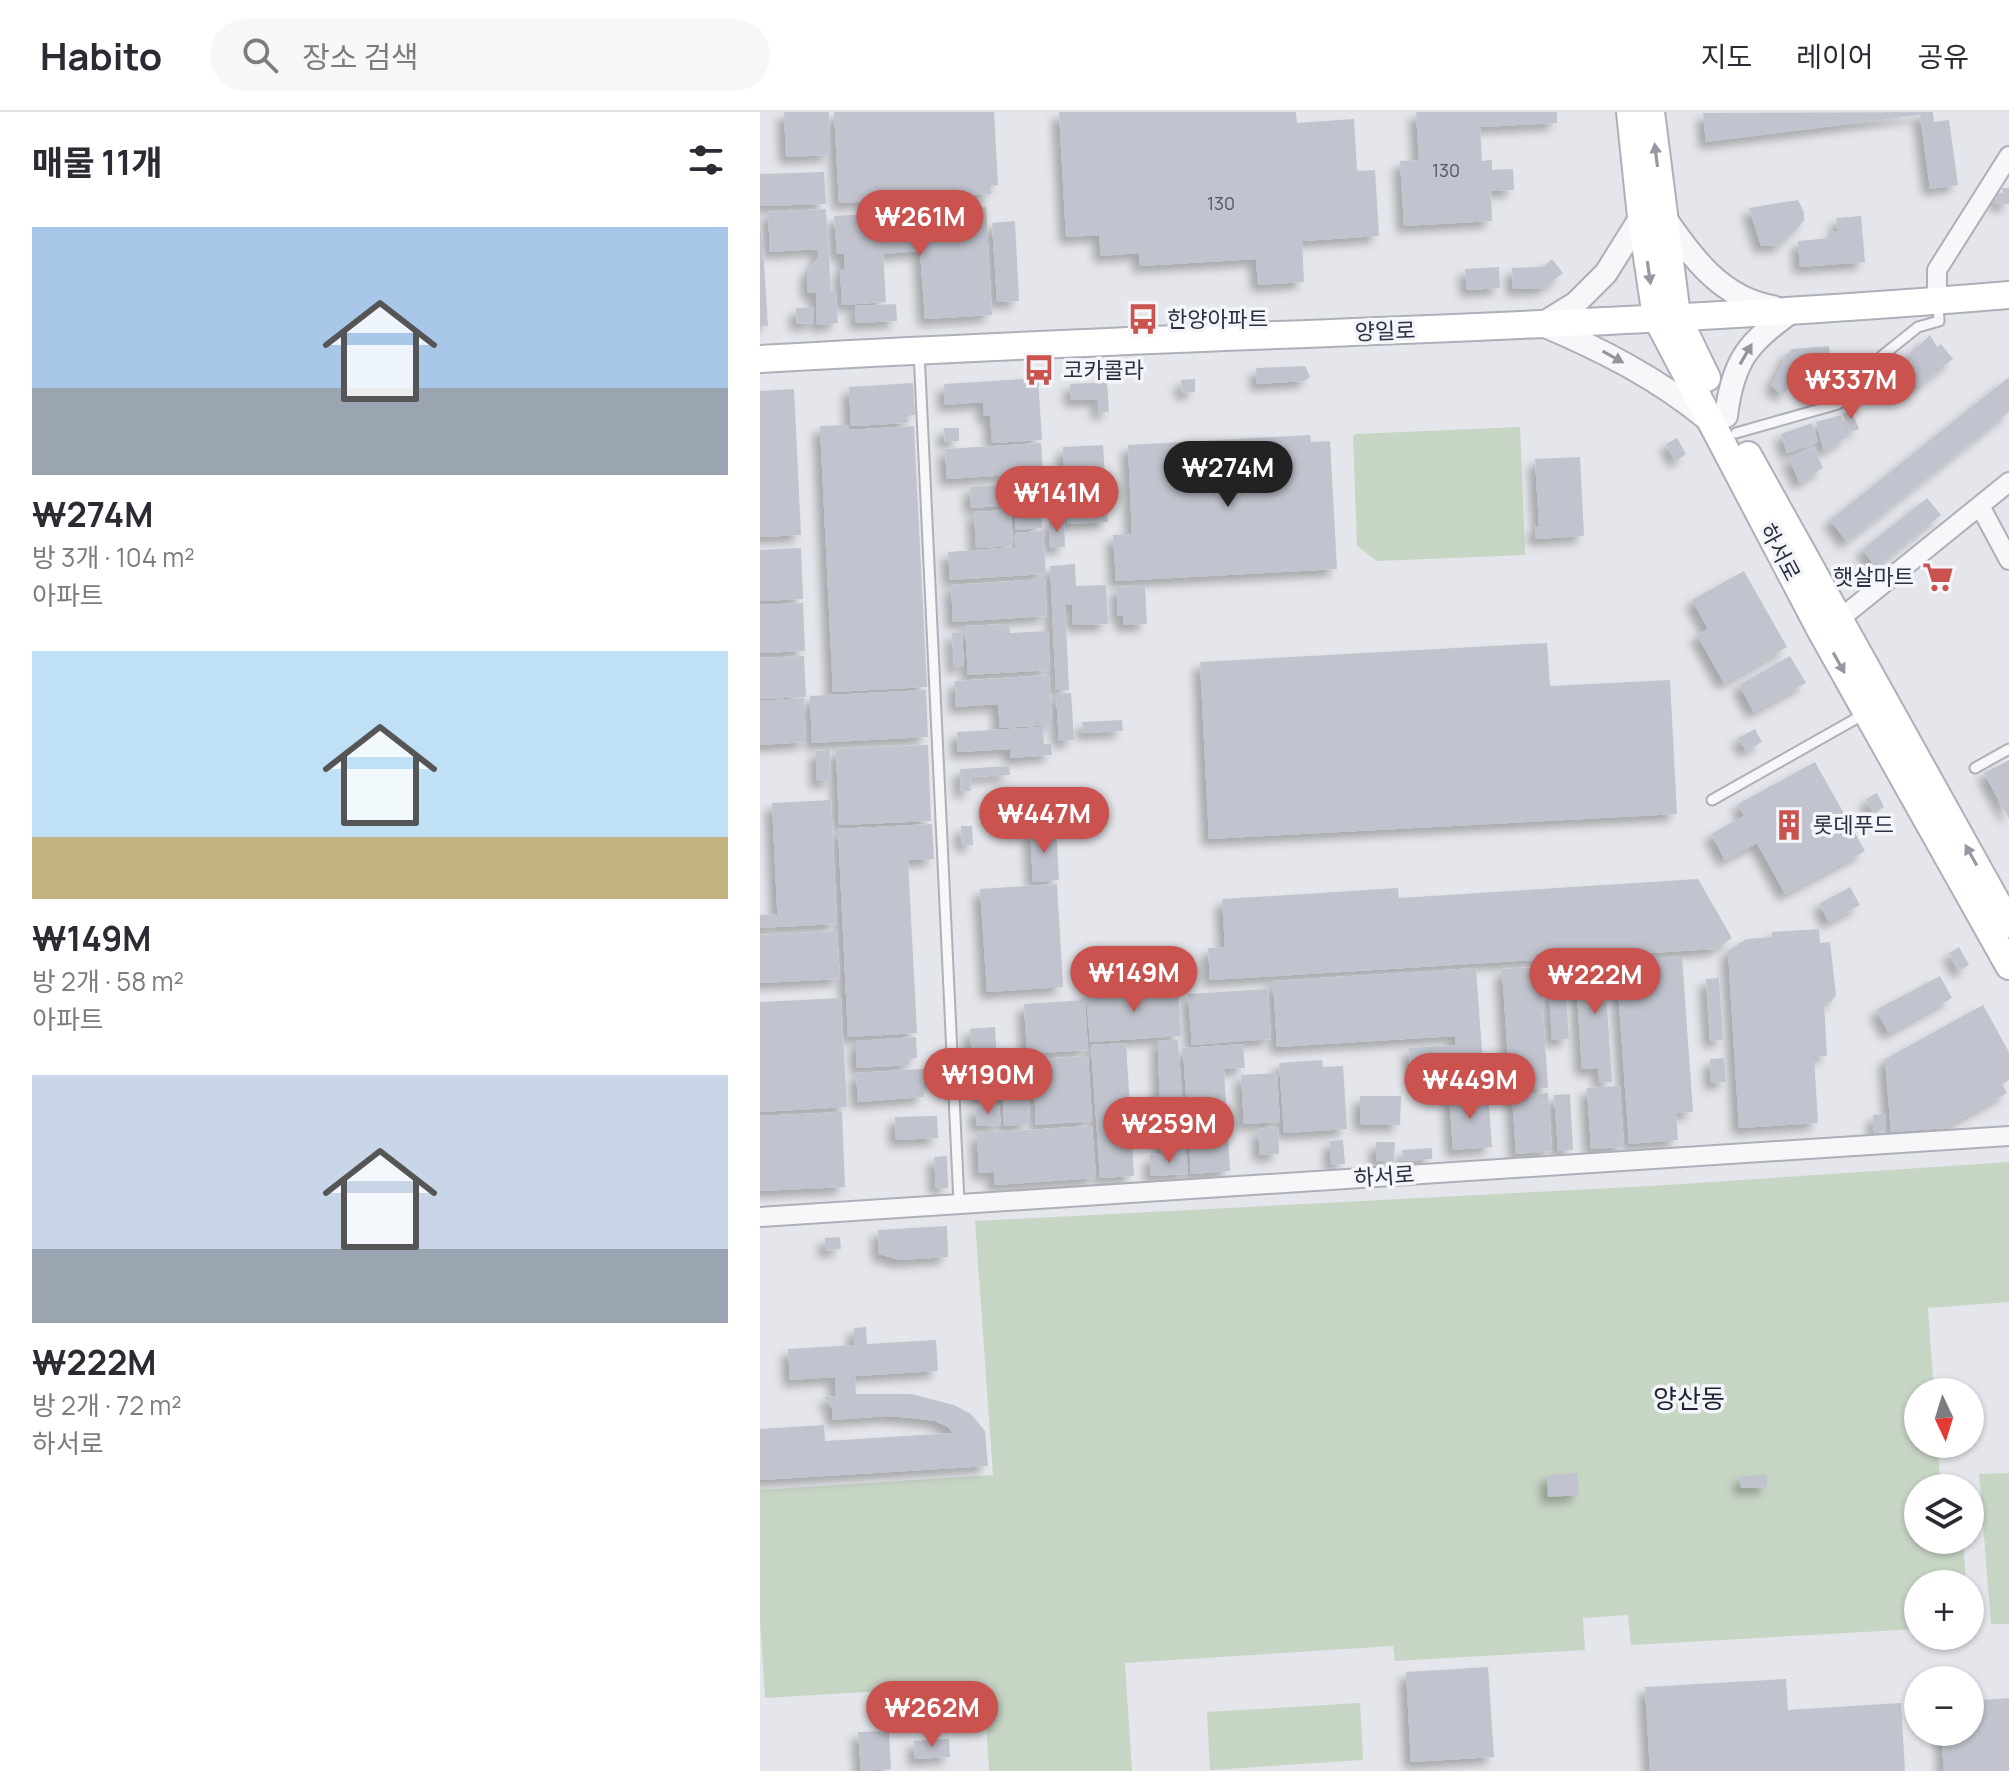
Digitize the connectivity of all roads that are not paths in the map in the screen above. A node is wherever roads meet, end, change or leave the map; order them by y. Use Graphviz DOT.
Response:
graph roads {
  1 [pos="1630,112"];
  2 [pos="1651,112"];
  3 [pos="2009,156"];
  4 [pos="1652,216"];
  5 [pos="2009,295"];
  6 [pos="1937,299"];
  7 [pos="1794,310"];
  8 [pos="1666,316"];
  9 [pos="1542,324"];
  10 [pos="919,351"];
  11 [pos="760,359"];
  12 [pos="1724,423"];
  13 [pos="2009,482"];
  14 [pos="1980,506"];
  15 [pos="2009,560"];
  16 [pos="1832,625"];
  17 [pos="1877,707"];
  18 [pos="2009,749"];
  19 [pos="1975,768"];
  20 [pos="1712,800"];
  21 [pos="2009,924"];
  22 [pos="2009,966"];
  23 [pos="2009,1136"];
  24 [pos="959,1203"];
  25 [pos="760,1217"];
  1 -- 4 [label="main road, 하서로"];
  4 -- 2 [label="main road, 하서로, one-way"];
  3 -- 6 [label="street"];
  4 -- 7 [label="street"];
  4 -- 8 [label="main road, 하서로"];
  4 -- 9 [label="street"];
  5 -- 6 [label="main road, 양일로"];
  6 -- 7 [label="main road, 양일로"];
  6 -- 12 [label="lane"];
  7 -- 8 [label="main road, 양일로"];
  12 -- 7 [label="street, one-way"];
  8 -- 9 [label="main road, 양일로"];
  8 -- 12 [label="main road, 하서로"];
  9 -- 10 [label="main road, 양일로"];
  9 -- 12 [label="street, one-way"];
  10 -- 11 [label="main road, 양일로"];
  10 -- 24 [label="lane"];
  12 -- 16 [label="main road, 하서로"];
  13 -- 14 [label="street"];
  14 -- 15 [label="street"];
  14 -- 16 [label="street"];
  16 -- 17 [label="main road, 하서로"];
  17 -- 20 [label="lane"];
  21 -- 17 [label="main road, 하서로, one-way"];
  17 -- 22 [label="main road, 하서로"];
  18 -- 19 [label="lane"];
  23 -- 24 [label="street, 하서로"];
  24 -- 25 [label="street, 하서로"];
}
